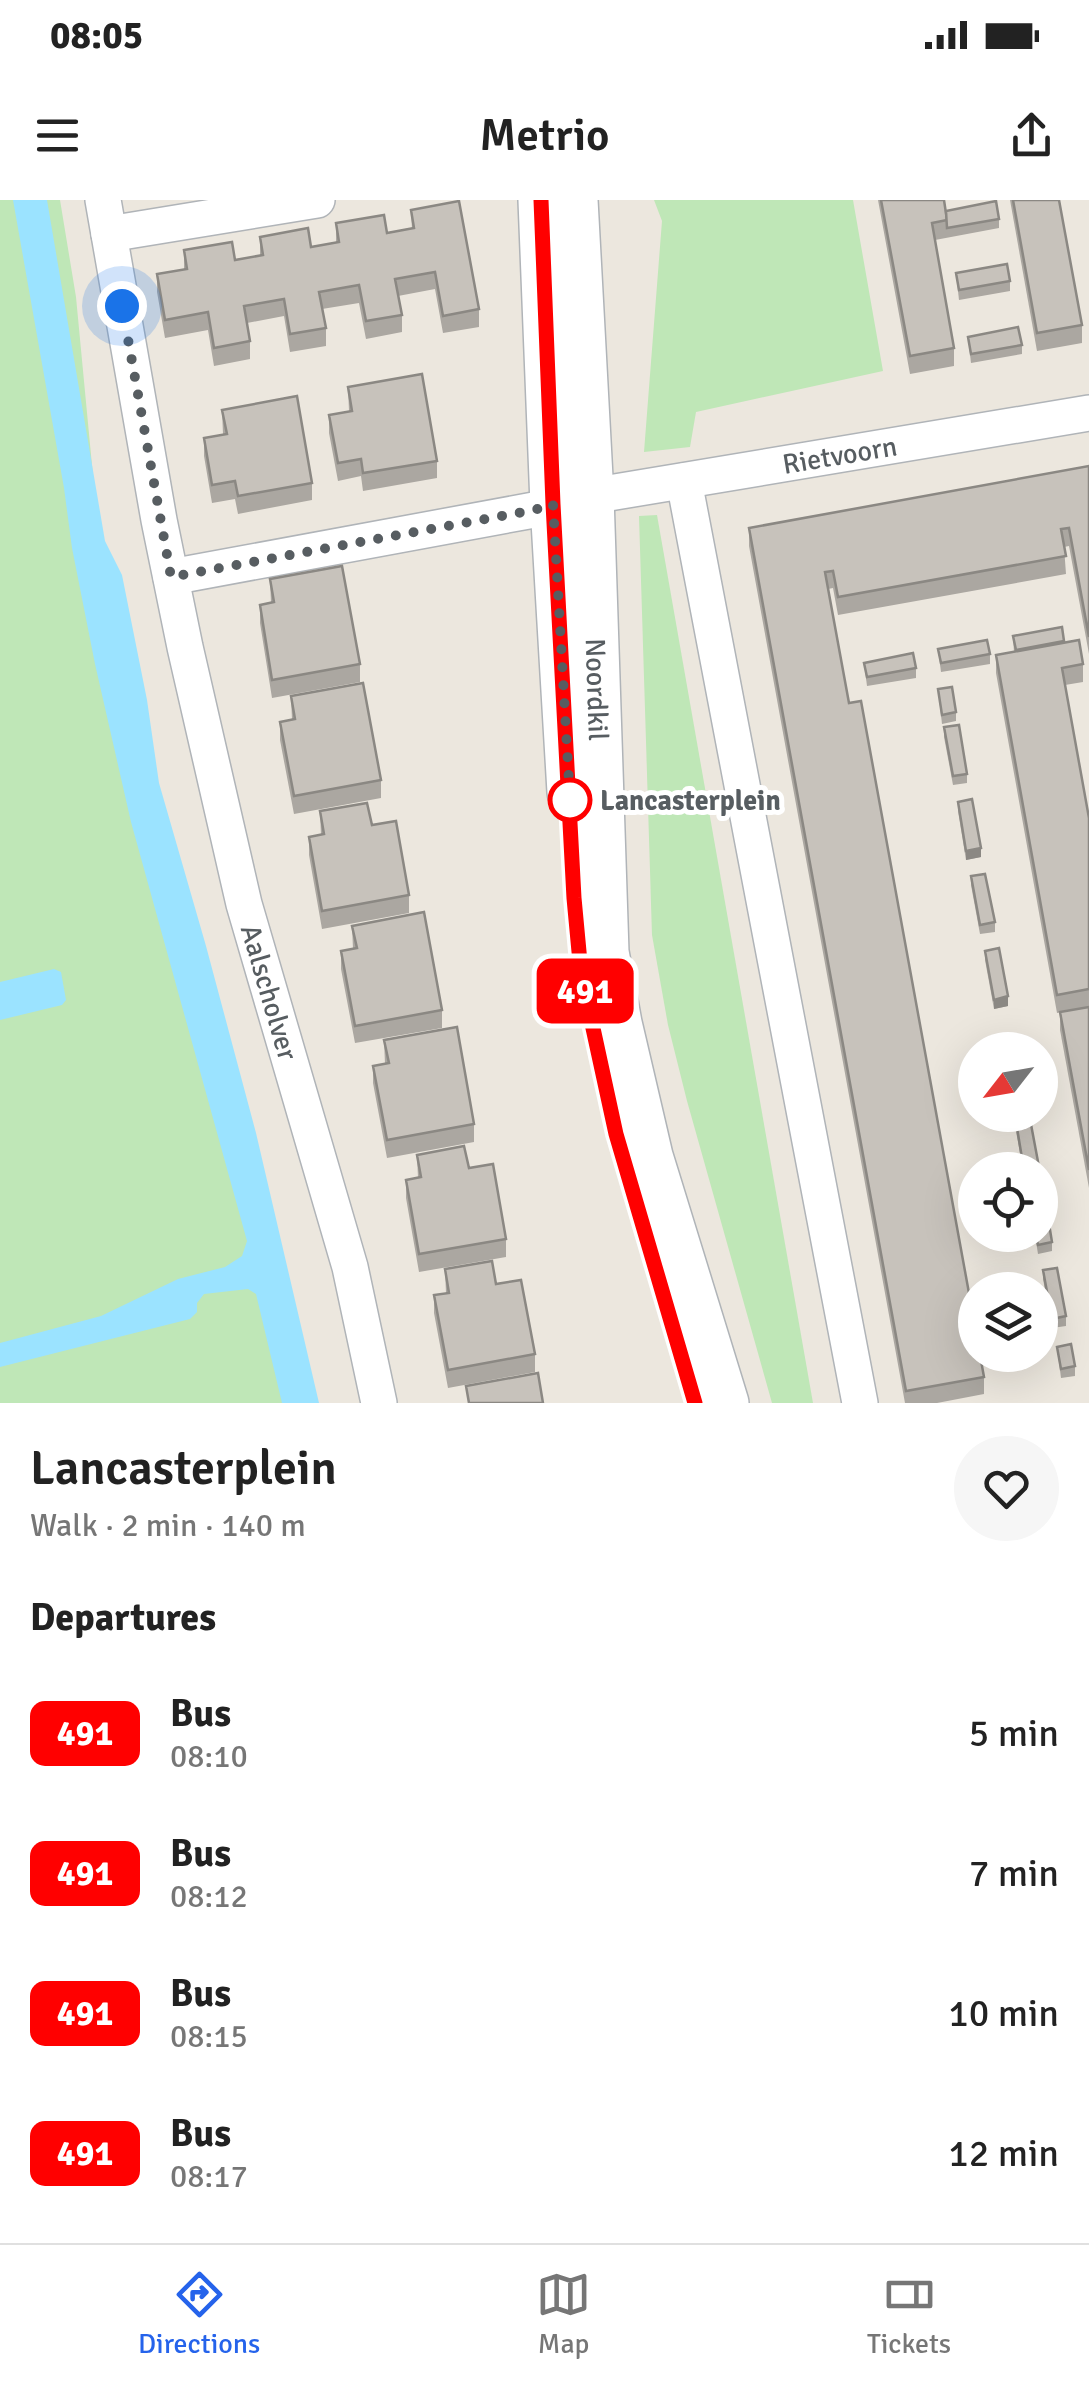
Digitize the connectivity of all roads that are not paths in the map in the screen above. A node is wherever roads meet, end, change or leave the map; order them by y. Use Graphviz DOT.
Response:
graph roads {
  1 [pos="317,200"];
  2 [pos="542,200"];
  3 [pos="575,200"];
  4 [pos="106,217"];
  5 [pos="1089,413"];
  6 [pos="684,481"];
  7 [pos="572,500"];
  8 [pos="171,577"];
  9 [pos="379,1403"];
  10 [pos="694,1403"];
  11 [pos="726,1403"];
  12 [pos="860,1403"];
  1 -- 4 [label="street, Aalscholver"];
  2 -- 7 [label="street, Noordkil"];
  3 -- 7 [label="street, Noordkil"];
  4 -- 8 [label="street, Aalscholver"];
  5 -- 6 [label="street, Rietvoorn"];
  6 -- 7 [label="street, Rietvoorn"];
  6 -- 12 [label="street"];
  7 -- 8 [label="street"];
  7 -- 10 [label="street, Noordkil"];
  7 -- 11 [label="street, Noordkil"];
  8 -- 9 [label="street, Aalscholver"];
}
